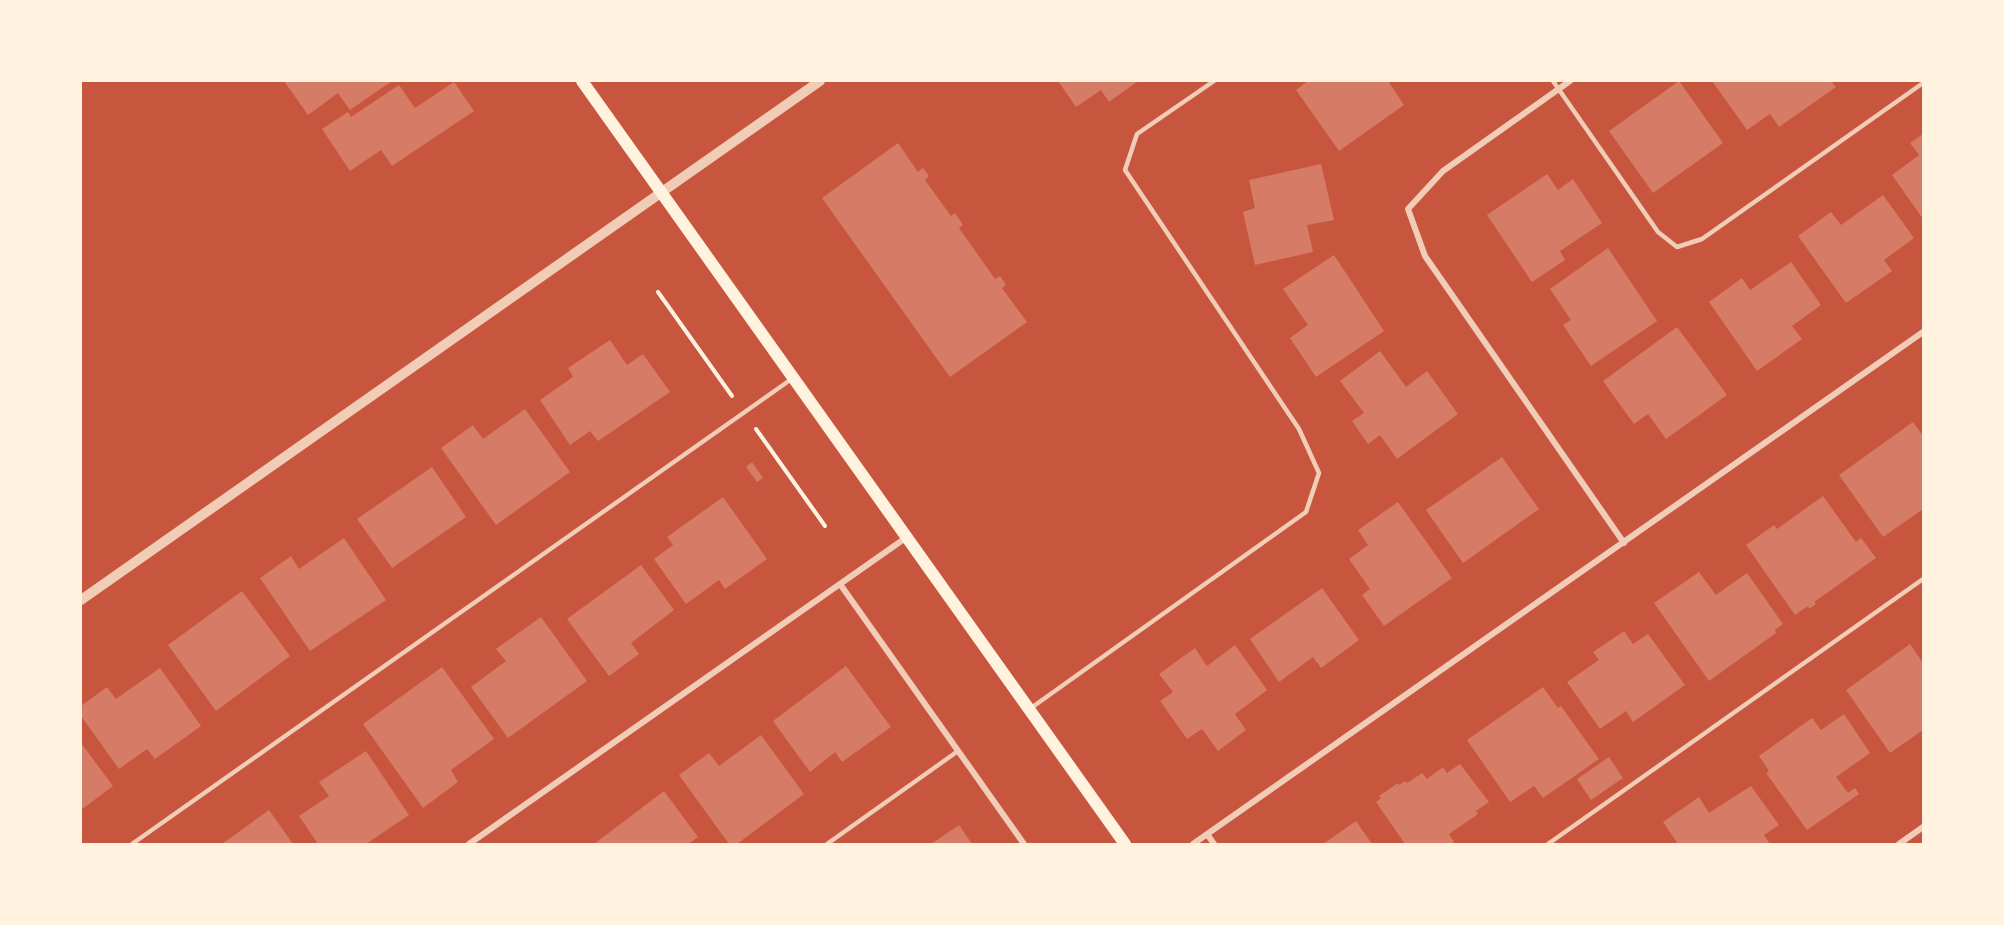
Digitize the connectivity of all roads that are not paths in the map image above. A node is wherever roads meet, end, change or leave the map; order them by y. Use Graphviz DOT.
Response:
graph roads {
  1 [pos="582,81"];
  2 [pos="820,81"];
  3 [pos="1214,81"];
  4 [pos="1553,81"];
  5 [pos="1570,81"];
  6 [pos="1923,83"];
  7 [pos="1558,89"];
  8 [pos="662,193"];
  9 [pos="1923,332"];
  10 [pos="794,378"];
  11 [pos="907,537"];
  12 [pos="1624,543"];
  13 [pos="1923,579"];
  14 [pos="840,584"];
  15 [pos="81,600"];
  16 [pos="1029,710"];
  17 [pos="958,751"];
  18 [pos="1923,827"];
  19 [pos="1207,834"];
  20 [pos="132,844"];
  21 [pos="469,844"];
  22 [pos="827,844"];
  23 [pos="1024,844"];
  24 [pos="1125,844"];
  25 [pos="1193,844"];
  26 [pos="1214,844"];
  27 [pos="1548,844"];
  28 [pos="1899,844"];
  1 -- 8 [label="main road"];
  2 -- 8 [label="street"];
  3 -- 16 [label="lane"];
  4 -- 7 [label="lane"];
  5 -- 7 [label="street"];
  6 -- 7 [label="lane"];
  7 -- 12 [label="street"];
  8 -- 10 [label="main road"];
  8 -- 15 [label="street"];
  9 -- 12 [label="street"];
  10 -- 11 [label="main road"];
  10 -- 20 [label="lane"];
  11 -- 14 [label="street"];
  11 -- 16 [label="main road"];
  12 -- 19 [label="street"];
  13 -- 27 [label="lane"];
  14 -- 17 [label="street"];
  14 -- 21 [label="street"];
  16 -- 24 [label="main road"];
  17 -- 22 [label="lane"];
  17 -- 23 [label="street"];
  18 -- 28 [label="street"];
  19 -- 25 [label="street"];
  19 -- 26 [label="street"];
}
